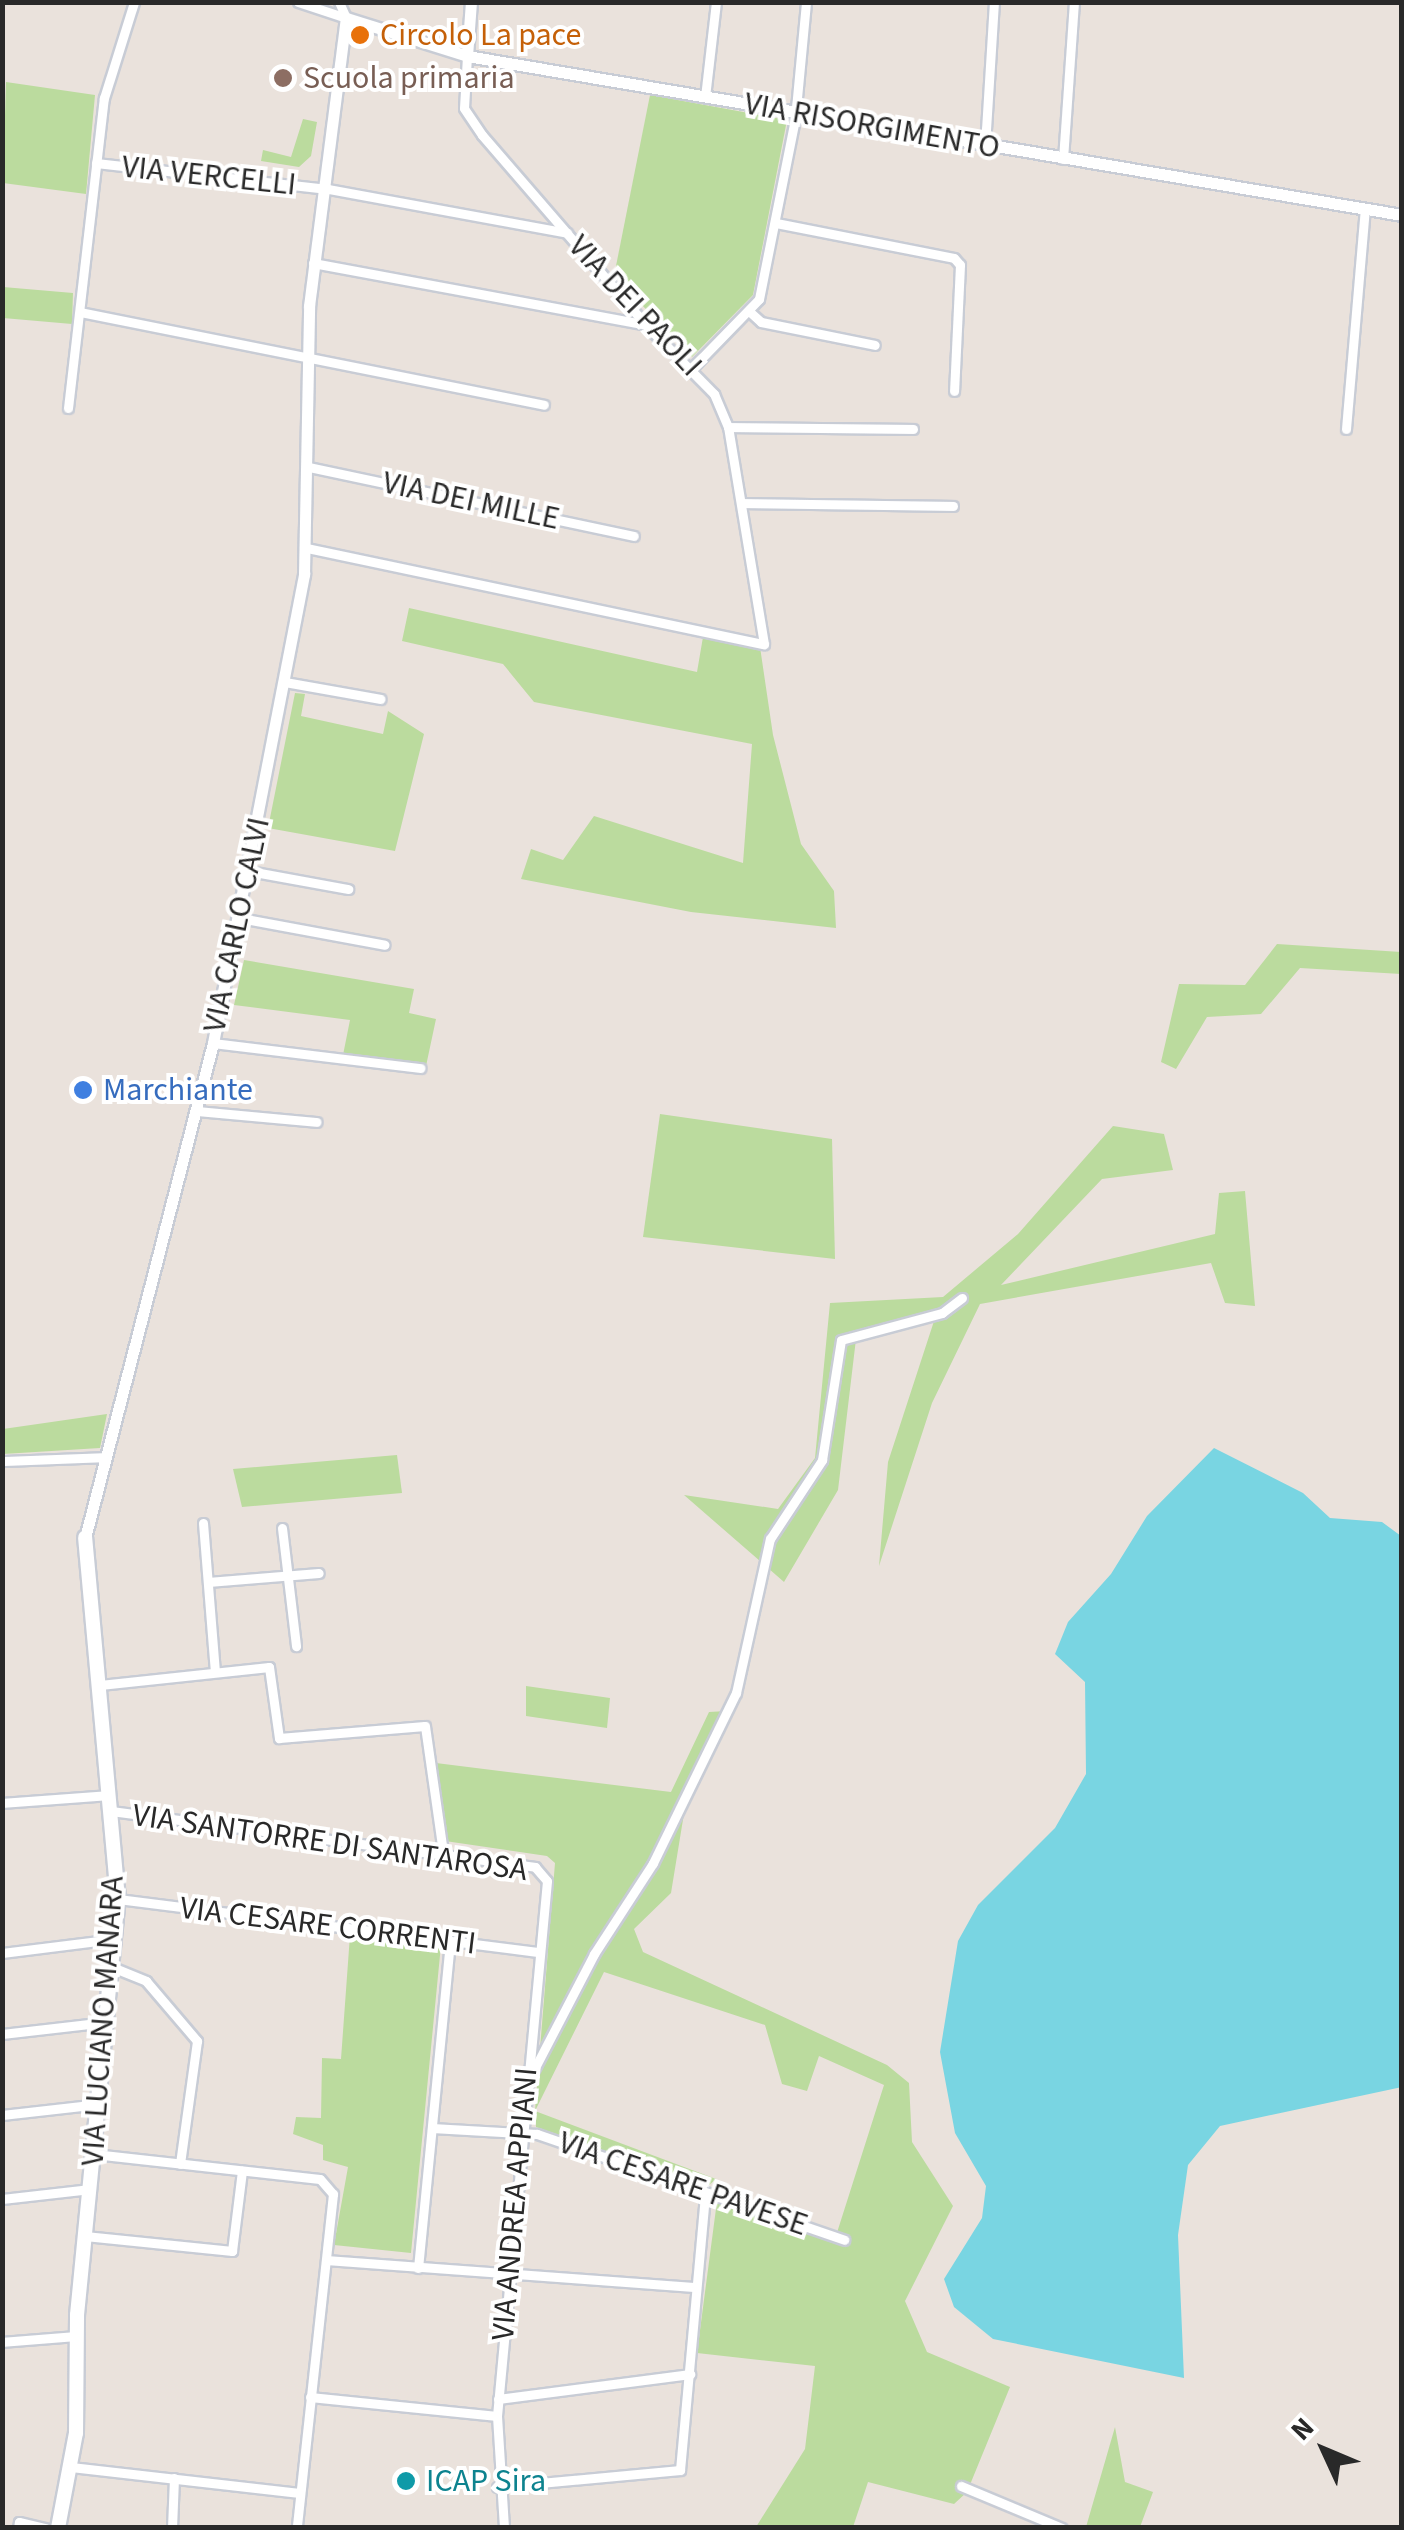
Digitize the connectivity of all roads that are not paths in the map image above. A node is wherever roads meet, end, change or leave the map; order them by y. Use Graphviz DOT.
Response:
graph roads {
  1 [pos="134,2"];
  2 [pos="298,2"];
  3 [pos="339,2"];
  4 [pos="471,2"];
  5 [pos="716,2"];
  6 [pos="806,2"];
  7 [pos="994,2"];
  8 [pos="1074,2"];
  9 [pos="346,18"];
  10 [pos="467,56"];
  11 [pos="704,96"];
  12 [pos="796,113"];
  13 [pos="985,145"];
  14 [pos="1063,158"];
  15 [pos="96,163"];
  16 [pos="322,188"];
  17 [pos="1366,209"];
  18 [pos="1402,215"];
  19 [pos="776,223"];
  20 [pos="566,233"];
  21 [pos="313,263"];
  22 [pos="80,312"];
  23 [pos="750,312"];
  24 [pos="646,326"];
  25 [pos="875,345"];
  26 [pos="309,357"];
  27 [pos="692,368"];
  28 [pos="954,391"];
  29 [pos="544,405"];
  30 [pos="68,408"];
  31 [pos="728,427"];
  32 [pos="913,429"];
  33 [pos="1346,429"];
  34 [pos="309,467"];
  35 [pos="742,504"];
  36 [pos="953,506"];
  37 [pos="634,536"];
  38 [pos="308,548"];
  39 [pos="285,682"];
  40 [pos="380,699"];
  41 [pos="248,871"];
  42 [pos="348,889"];
  43 [pos="240,918"];
  44 [pos="385,945"];
  45 [pos="213,1043"];
  46 [pos="420,1068"];
  47 [pos="196,1111"];
  48 [pos="316,1122"];
  49 [pos="962,1298"];
  50 [pos="104,1456"];
  51 [pos="2,1462"];
  52 [pos="202,1523"];
  53 [pos="282,1528"];
  54 [pos="85,1538"];
  55 [pos="318,1573"];
  56 [pos="287,1576"];
  57 [pos="208,1582"];
  58 [pos="296,1646"];
  59 [pos="215,1672"];
  60 [pos="100,1684"];
  61 [pos="2,1802"];
  62 [pos="110,1803"];
  63 [pos="443,1853"];
  64 [pos="547,1880"];
  65 [pos="118,1899"];
  66 [pos="115,1939"];
  67 [pos="450,1941"];
  68 [pos="538,1952"];
  69 [pos="2,1953"];
  70 [pos="112,1968"];
  71 [pos="106,2022"];
  72 [pos="2,2034"];
  73 [pos="524,2088"];
  74 [pos="98,2104"];
  75 [pos="2,2115"];
  76 [pos="432,2128"];
  77 [pos="522,2135"];
  78 [pos="94,2154"];
  79 [pos="180,2164"];
  80 [pos="242,2170"];
  81 [pos="90,2189"];
  82 [pos="705,2193"];
  83 [pos="2,2199"];
  84 [pos="86,2236"];
  85 [pos="844,2240"];
  86 [pos="327,2260"];
  87 [pos="418,2268"];
  88 [pos="508,2275"];
  89 [pos="696,2287"];
  90 [pos="76,2336"];
  91 [pos="2,2342"];
  92 [pos="690,2374"];
  93 [pos="310,2398"];
  94 [pos="498,2399"];
  95 [pos="496,2416"];
  96 [pos="70,2466"];
  97 [pos="174,2478"];
  98 [pos="962,2486"];
  99 [pos="497,2487"];
  100 [pos="300,2492"];
  101 [pos="18,2528"];
  102 [pos="46,2528"];
  103 [pos="58,2528"];
  104 [pos="172,2528"];
  105 [pos="296,2528"];
  106 [pos="504,2528"];
  107 [pos="1062,2528"];
  1 -- 15 [label="street"];
  2 -- 9 [label="street"];
  3 -- 9 [label="street"];
  4 -- 10 [label="street"];
  5 -- 11 [label="street"];
  6 -- 12 [label="street"];
  7 -- 13 [label="street"];
  8 -- 14 [label="street"];
  9 -- 10 [label="street, VIA RISORGIMENTO"];
  9 -- 16 [label="street, VIA CARLO CALVI"];
  10 -- 11 [label="street, VIA RISORGIMENTO"];
  10 -- 20 [label="street, VIA DEI PAOLI"];
  11 -- 12 [label="street, VIA RISORGIMENTO"];
  12 -- 13 [label="street, VIA RISORGIMENTO"];
  12 -- 19 [label="street"];
  13 -- 14 [label="street, VIA RISORGIMENTO"];
  14 -- 17 [label="street, VIA RISORGIMENTO"];
  15 -- 16 [label="street, VIA VERCELLI"];
  15 -- 22 [label="street"];
  16 -- 20 [label="street, VIA VERCELLI"];
  16 -- 21 [label="street, VIA CARLO CALVI"];
  17 -- 18 [label="street, VIA RISORGIMENTO"];
  17 -- 33 [label="street"];
  19 -- 23 [label="street"];
  19 -- 28 [label="street"];
  20 -- 24 [label="street, VIA DEI PAOLI"];
  21 -- 24 [label="street"];
  21 -- 26 [label="street, VIA CARLO CALVI"];
  22 -- 26 [label="street"];
  22 -- 30 [label="street"];
  23 -- 25 [label="street"];
  23 -- 27 [label="street"];
  24 -- 27 [label="street, VIA DEI PAOLI"];
  26 -- 29 [label="street"];
  26 -- 34 [label="street, VIA CARLO CALVI"];
  27 -- 31 [label="street, VIA DEI PAOLI"];
  31 -- 32 [label="street"];
  31 -- 35 [label="street, VIA DEI PAOLI"];
  34 -- 37 [label="street, VIA DEI MILLE"];
  34 -- 38 [label="street, VIA CARLO CALVI"];
  35 -- 36 [label="street"];
  35 -- 38 [label="street, VIA DEI PAOLI"];
  38 -- 39 [label="street, VIA CARLO CALVI"];
  39 -- 40 [label="street"];
  39 -- 41 [label="street, VIA CARLO CALVI"];
  41 -- 42 [label="street"];
  41 -- 43 [label="street, VIA CARLO CALVI"];
  43 -- 44 [label="street"];
  43 -- 45 [label="street, VIA CARLO CALVI"];
  45 -- 46 [label="street"];
  45 -- 47 [label="street, VIA CARLO CALVI"];
  47 -- 48 [label="street"];
  47 -- 50 [label="street, VIA CARLO CALVI"];
  49 -- 73 [label="street"];
  50 -- 51 [label="street"];
  50 -- 54 [label="street, VIA LUCIANO MANARA"];
  52 -- 57 [label="street"];
  53 -- 56 [label="street"];
  54 -- 60 [label="main road, VIA LUCIANO MANARA"];
  55 -- 56 [label="street"];
  56 -- 57 [label="street"];
  56 -- 58 [label="street"];
  57 -- 59 [label="street"];
  59 -- 60 [label="street"];
  59 -- 63 [label="street"];
  60 -- 62 [label="main road, VIA LUCIANO MANARA"];
  61 -- 62 [label="street, VIA SANTORRE DI SANTAROSA"];
  62 -- 63 [label="street, VIA SANTORRE DI SANTAROSA"];
  62 -- 65 [label="main road, VIA LUCIANO MANARA"];
  63 -- 64 [label="street, VIA SANTORRE DI SANTAROSA"];
  64 -- 68 [label="street, VIA ANDREA APPIANI"];
  65 -- 66 [label="main road, VIA LUCIANO MANARA"];
  65 -- 67 [label="street, VIA CESARE CORRENTI"];
  66 -- 69 [label="street"];
  66 -- 70 [label="main road, VIA LUCIANO MANARA"];
  67 -- 68 [label="street, VIA CESARE CORRENTI"];
  67 -- 76 [label="street"];
  68 -- 73 [label="street, VIA ANDREA APPIANI"];
  70 -- 71 [label="main road, VIA LUCIANO MANARA"];
  70 -- 79 [label="street"];
  71 -- 72 [label="street"];
  71 -- 74 [label="main road, VIA LUCIANO MANARA"];
  73 -- 77 [label="street, VIA ANDREA APPIANI"];
  74 -- 75 [label="street"];
  74 -- 78 [label="main road, VIA LUCIANO MANARA"];
  76 -- 77 [label="street, VIA CESARE PAVESE"];
  76 -- 87 [label="street"];
  77 -- 82 [label="street, VIA CESARE PAVESE"];
  77 -- 88 [label="street, VIA ANDREA APPIANI"];
  78 -- 79 [label="street"];
  78 -- 81 [label="main road, VIA LUCIANO MANARA"];
  79 -- 80 [label="street"];
  80 -- 84 [label="street"];
  80 -- 86 [label="street"];
  81 -- 83 [label="street"];
  81 -- 84 [label="main road, VIA LUCIANO MANARA"];
  82 -- 85 [label="street, VIA CESARE PAVESE"];
  82 -- 89 [label="street"];
  84 -- 90 [label="main road, VIA LUCIANO MANARA"];
  86 -- 87 [label="street"];
  86 -- 93 [label="street"];
  87 -- 88 [label="street"];
  88 -- 89 [label="street"];
  88 -- 94 [label="street, VIA ANDREA APPIANI"];
  89 -- 92 [label="street"];
  90 -- 91 [label="street"];
  90 -- 96 [label="main road, VIA LUCIANO MANARA"];
  92 -- 94 [label="street"];
  92 -- 99 [label="street"];
  93 -- 95 [label="street"];
  93 -- 100 [label="street"];
  94 -- 95 [label="street, VIA ANDREA APPIANI"];
  95 -- 99 [label="street, VIA ANDREA APPIANI"];
  96 -- 97 [label="street"];
  96 -- 103 [label="main road, VIA LUCIANO MANARA"];
  97 -- 100 [label="street"];
  97 -- 104 [label="street"];
  98 -- 107 [label="street"];
  99 -- 106 [label="street, VIA ANDREA APPIANI"];
  100 -- 105 [label="street"];
  101 -- 102 [label="street"];
}
